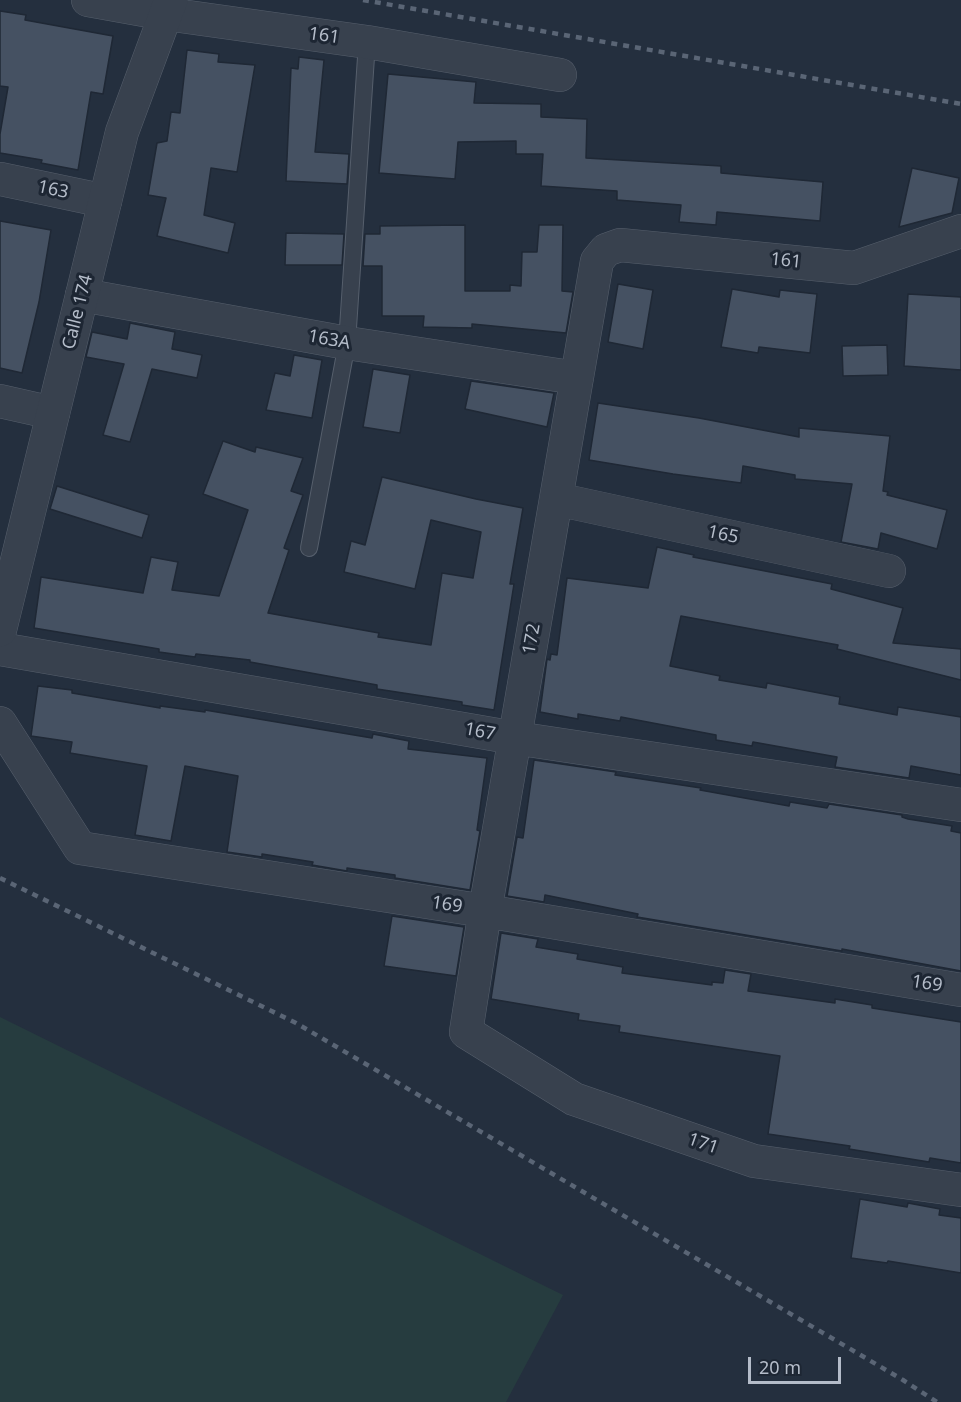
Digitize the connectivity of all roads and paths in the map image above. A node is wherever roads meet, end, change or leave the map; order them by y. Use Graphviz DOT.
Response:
graph roads {
  1 [pos="88,0"];
  2 [pos="168,7"];
  3 [pos="367,42"];
  4 [pos="560,75"];
  5 [pos="0,179"];
  6 [pos="105,201"];
  7 [pos="961,231"];
  8 [pos="606,249"];
  9 [pos="82,295"];
  10 [pos="347,343"];
  11 [pos="577,378"];
  12 [pos="0,401"];
  13 [pos="53,413"];
  14 [pos="556,499"];
  15 [pos="309,548"];
  16 [pos="889,571"];
  17 [pos="0,630"];
  18 [pos="0,649"];
  19 [pos="0,723"];
  20 [pos="515,738"];
  21 [pos="961,806"];
  22 [pos="485,911"];
  23 [pos="961,990"];
  24 [pos="466,1032"];
  25 [pos="961,1190"];
  1 -- 2 [label="street, 161"];
  2 -- 3 [label="street, 161"];
  2 -- 6 [label="street, Calle 174"];
  3 -- 4 [label="street, 161"];
  3 -- 10 [label="lane"];
  5 -- 6 [label="street, 163"];
  6 -- 9 [label="street, Calle 174"];
  7 -- 8 [label="street, 161"];
  8 -- 11 [label="street, 172"];
  9 -- 10 [label="street, 163A"];
  9 -- 13 [label="street, Calle 174"];
  10 -- 11 [label="street, 163A"];
  10 -- 15 [label="lane"];
  11 -- 14 [label="street, 172"];
  12 -- 13 [label="street"];
  13 -- 17 [label="street, Calle 174"];
  14 -- 16 [label="street, 165"];
  14 -- 20 [label="street, 172"];
  18 -- 20 [label="street, 167"];
  19 -- 22 [label="street, 169"];
  20 -- 21 [label="street, 167"];
  20 -- 22 [label="street, 172"];
  22 -- 23 [label="street, 169"];
  22 -- 24 [label="street, 172"];
  24 -- 25 [label="street, 171"];
}
